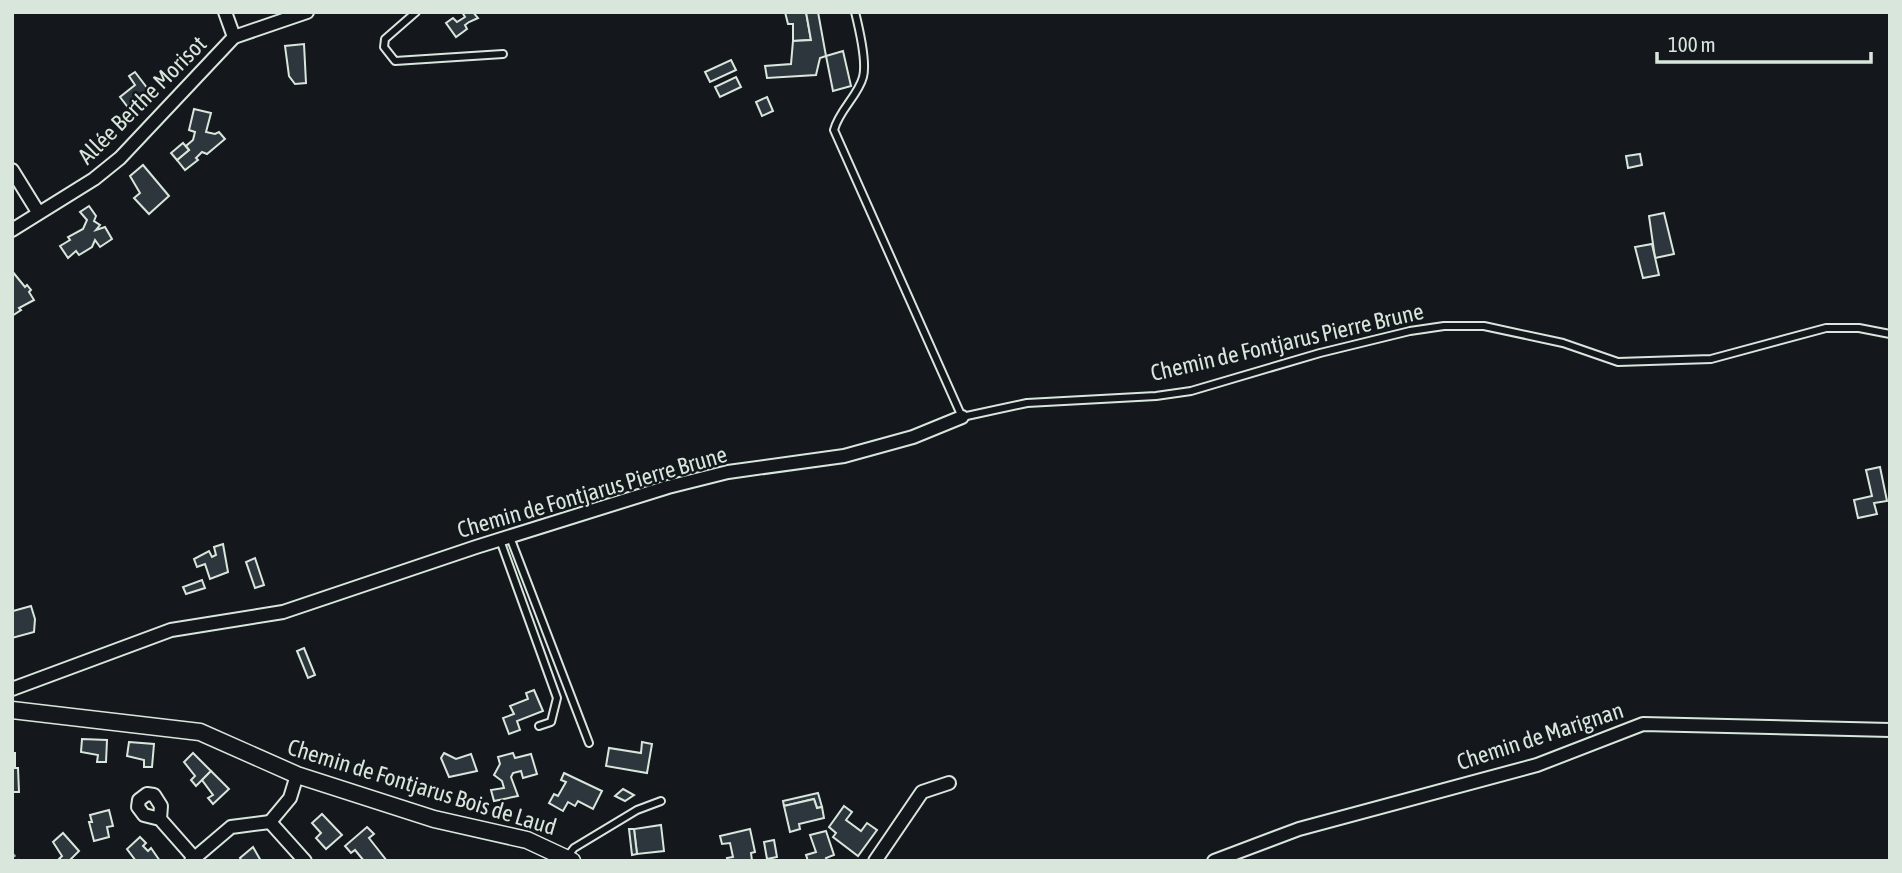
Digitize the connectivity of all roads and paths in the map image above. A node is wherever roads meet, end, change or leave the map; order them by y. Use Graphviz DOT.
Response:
graph roads {
  1 [pos="225,12"];
  2 [pos="307,12"];
  3 [pos="416,12"];
  4 [pos="855,12"];
  5 [pos="234,37"];
  6 [pos="503,54"];
  7 [pos="12,170"];
  8 [pos="37,212"];
  9 [pos="12,230"];
  10 [pos="1890,334"];
  11 [pos="962,417"];
  12 [pos="505,538"];
  13 [pos="12,689"];
  14 [pos="12,710"];
  15 [pos="539,726"];
  16 [pos="1890,730"];
  17 [pos="589,743"];
  18 [pos="297,775"];
  19 [pos="949,783"];
  20 [pos="661,801"];
  21 [pos="160,819"];
  22 [pos="270,822"];
  23 [pos="12,853"];
  24 [pos="195,859"];
  25 [pos="570,859"];
  26 [pos="19,861"];
  27 [pos="305,861"];
  28 [pos="874,861"];
  29 [pos="1214,861"];
  1 -- 5 [label="street"];
  2 -- 5 [label="street, Allée Berthe Morisot"];
  3 -- 6 [label="lane"];
  4 -- 11 [label="lane"];
  5 -- 8 [label="street, Allée Berthe Morisot"];
  7 -- 8 [label="street"];
  8 -- 9 [label="street, Allée Berthe Morisot"];
  10 -- 11 [label="lane, Chemin de Fontjarus Pierre Brune"];
  11 -- 12 [label="street, Chemin de Fontjarus Pierre Brune"];
  12 -- 13 [label="street, Chemin de Fontjarus Pierre Brune"];
  12 -- 15 [label="lane"];
  12 -- 17 [label="lane"];
  14 -- 18 [label="street, Chemin de Fontjarus Bois de Laud"];
  16 -- 29 [label="street, Chemin de Marignan"];
  18 -- 22 [label="street"];
  18 -- 25 [label="street, Chemin de Fontjarus Bois de Laud"];
  19 -- 28 [label="street"];
  20 -- 25 [label="lane"];
  21 -- 24 [label="street"];
  22 -- 24 [label="street"];
  22 -- 27 [label="street"];
  23 -- 26 [label="path"];
}
